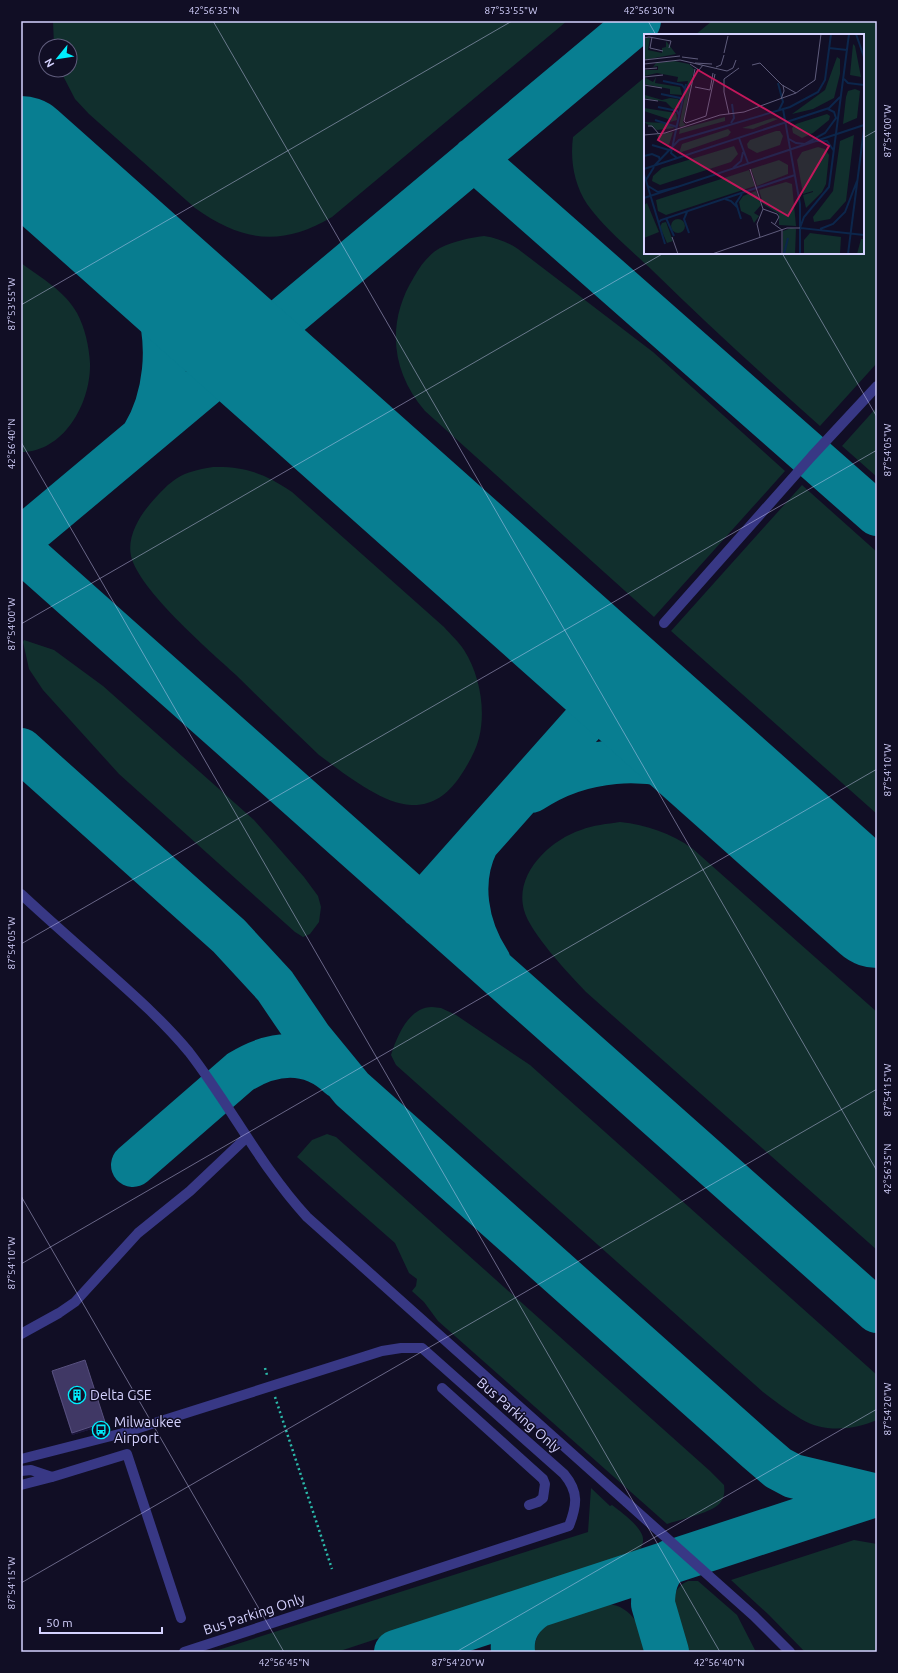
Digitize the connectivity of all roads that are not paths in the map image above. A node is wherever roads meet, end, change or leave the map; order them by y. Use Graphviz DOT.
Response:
graph roads {
  1 [pos="877,386"];
  2 [pos="664,623"];
  3 [pos="21,894"];
  4 [pos="246,1137"];
  5 [pos="21,1334"];
  6 [pos="442,1388"];
  7 [pos="21,1459"];
  8 [pos="21,1471"];
  9 [pos="52,1478"];
  10 [pos="21,1485"];
  11 [pos="21,1492"];
  12 [pos="529,1505"];
  13 [pos="181,1618"];
  14 [pos="184,1652"];
  15 [pos="790,1652"];
  1 -- 2 [label="lane"];
  3 -- 4 [label="lane"];
  4 -- 5 [label="lane"];
  4 -- 15 [label="lane"];
  6 -- 12 [label="lane"];
  7 -- 14 [label="lane, Bus Parking Only"];
  8 -- 9 [label="lane"];
  9 -- 10 [label="lane"];
  9 -- 11 [label="lane"];
  9 -- 13 [label="lane"];
}
